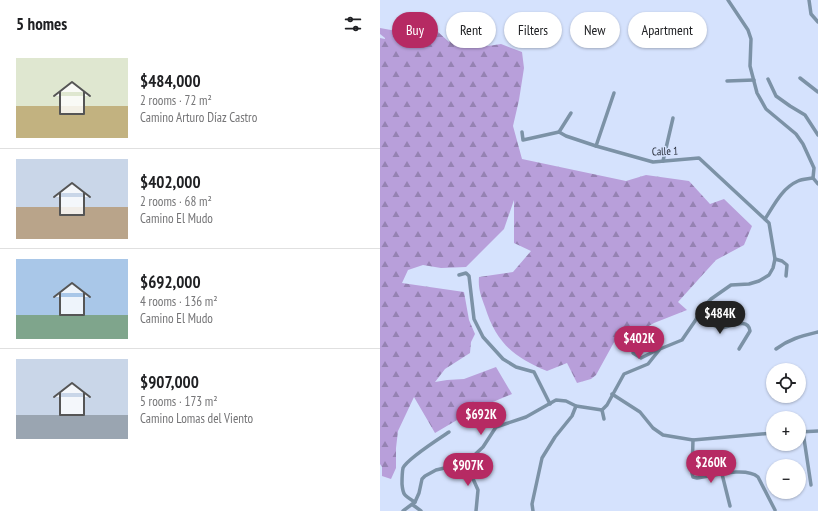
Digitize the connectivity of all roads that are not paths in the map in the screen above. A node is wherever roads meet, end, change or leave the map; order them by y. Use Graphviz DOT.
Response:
graph roads {
  1 [pos="728,0"];
  2 [pos="809,0"];
  3 [pos="818,22"];
  4 [pos="800,78"];
  5 [pos="768,79"];
  6 [pos="754,80"];
  7 [pos="727,81"];
  8 [pos="818,92"];
  9 [pos="614,93"];
  10 [pos="571,113"];
  11 [pos="673,118"];
  12 [pos="522,132"];
  13 [pos="559,132"];
  14 [pos="818,135"];
  15 [pos="596,146"];
  16 [pos="663,161"];
  17 [pos="813,178"];
  18 [pos="818,184"];
  19 [pos="765,219"];
  20 [pos="775,259"];
  21 [pos="459,275"];
  22 [pos="786,276"];
  23 [pos="703,307"];
  24 [pos="818,332"];
  25 [pos="641,337"];
  26 [pos="660,349"];
  27 [pos="739,349"];
  28 [pos="776,350"];
  29 [pos="612,394"];
  30 [pos="550,404"];
  31 [pos="576,406"];
  32 [pos="602,410"];
  33 [pos="604,419"];
  34 [pos="818,431"];
  35 [pos="449,432"];
  36 [pos="806,432"];
  37 [pos="766,434"];
  38 [pos="693,440"];
  39 [pos="805,451"];
  40 [pos="466,463"];
  41 [pos="722,474"];
  42 [pos="811,485"];
  43 [pos="414,503"];
  44 [pos="730,506"];
  45 [pos="775,510"];
  46 [pos="403,511"];
  47 [pos="421,511"];
  48 [pos="476,511"];
  49 [pos="533,511"];
  1 -- 6 [label="street"];
  2 -- 3 [label="street"];
  4 -- 8 [label="street"];
  5 -- 14 [label="street"];
  6 -- 7 [label="street"];
  6 -- 17 [label="street"];
  9 -- 15 [label="street"];
  10 -- 13 [label="street"];
  11 -- 16 [label="street"];
  12 -- 13 [label="street"];
  13 -- 15 [label="street, Calle 1"];
  15 -- 16 [label="street, Calle 1"];
  16 -- 19 [label="street, Calle 1"];
  17 -- 18 [label="street"];
  17 -- 19 [label="street"];
  19 -- 20 [label="street"];
  20 -- 22 [label="street"];
  20 -- 23 [label="street"];
  21 -- 30 [label="street"];
  23 -- 26 [label="street"];
  23 -- 27 [label="street"];
  24 -- 28 [label="street"];
  25 -- 26 [label="street"];
  26 -- 29 [label="street"];
  29 -- 32 [label="street"];
  29 -- 38 [label="street"];
  30 -- 31 [label="street"];
  30 -- 40 [label="street"];
  31 -- 32 [label="street"];
  31 -- 49 [label="street"];
  32 -- 33 [label="street"];
  34 -- 36 [label="street"];
  35 -- 43 [label="street"];
  37 -- 38 [label="street"];
  38 -- 41 [label="street"];
  39 -- 42 [label="street"];
  40 -- 43 [label="street"];
  40 -- 48 [label="street"];
  41 -- 44 [label="street"];
  41 -- 45 [label="street"];
  43 -- 46 [label="street"];
  43 -- 47 [label="street"];
}
